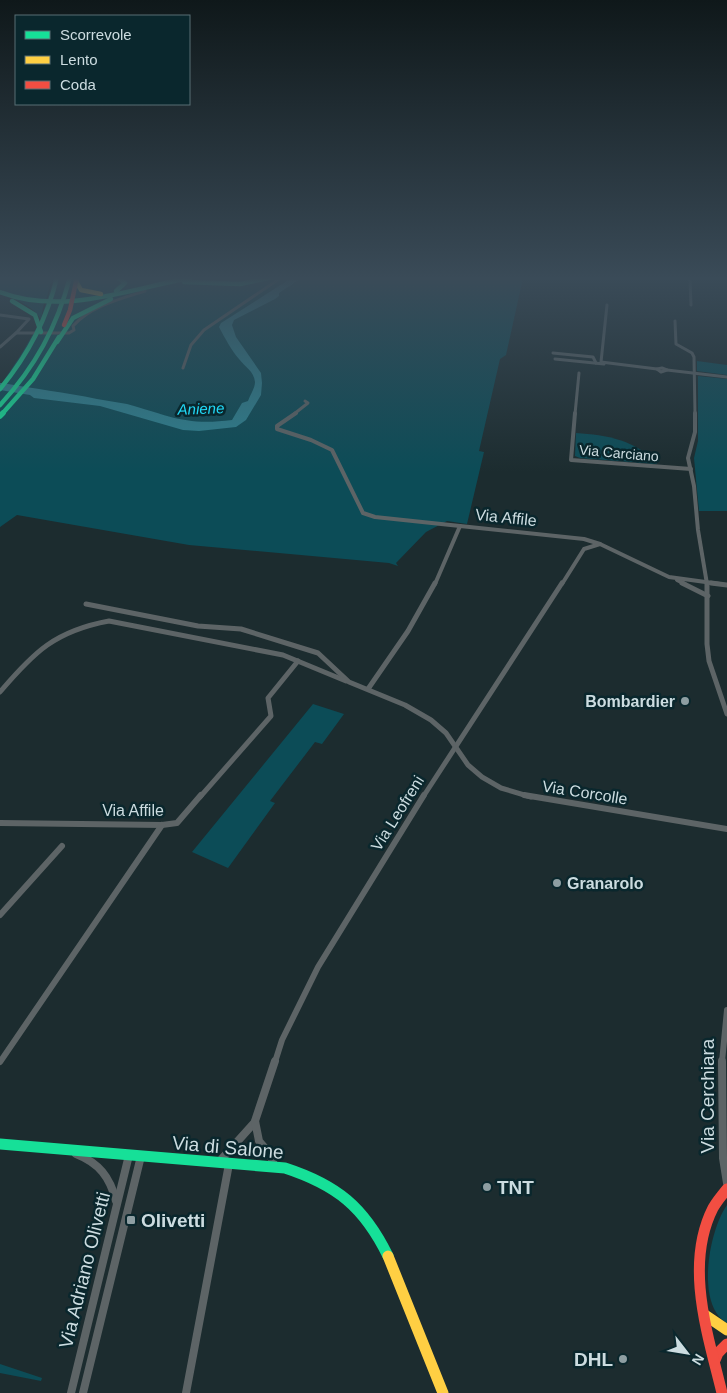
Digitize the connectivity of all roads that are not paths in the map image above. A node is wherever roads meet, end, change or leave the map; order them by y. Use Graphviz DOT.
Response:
graph roads {
  1 [pos="36,342"];
  2 [pos="43,342"];
  3 [pos="57,342"];
  4 [pos="193,342"];
  5 [pos="603,342"];
  6 [pos="676,342"];
  7 [pos="552,353"];
  8 [pos="555,359"];
  9 [pos="596,363"];
  10 [pos="607,364"];
  11 [pos="183,368"];
  12 [pos="579,373"];
  13 [pos="694,374"];
  14 [pos="727,377"];
  15 [pos="17,379"];
  16 [pos="0,390"];
  17 [pos="0,399"];
  18 [pos="305,400"];
  19 [pos="0,405"];
  20 [pos="0,416"];
  21 [pos="691,469"];
  22 [pos="460,526"];
  23 [pos="600,544"];
  24 [pos="669,577"];
  25 [pos="707,582"];
  26 [pos="727,585"];
  27 [pos="708,596"];
  28 [pos="86,604"];
  29 [pos="298,661"];
  30 [pos="349,682"];
  31 [pos="368,689"];
  32 [pos="0,692"];
  33 [pos="727,714"];
  34 [pos="457,747"];
  35 [pos="0,823"];
  36 [pos="162,825"];
  37 [pos="727,829"];
  38 [pos="62,846"];
  39 [pos="0,915"];
  40 [pos="727,1010"];
  41 [pos="0,1062"];
  42 [pos="255,1122"];
  43 [pos="0,1144"];
  44 [pos="57,1148"];
  45 [pos="129,1155"];
  46 [pos="141,1156"];
  47 [pos="218,1163"];
  48 [pos="229,1164"];
  49 [pos="275,1167"];
  50 [pos="727,1183"];
  51 [pos="727,1189"];
  52 [pos="117,1204"];
  53 [pos="705,1314"];
  54 [pos="727,1330"];
  55 [pos="727,1344"];
  56 [pos="715,1360"];
  57 [pos="71,1393"];
  58 [pos="83,1393"];
  59 [pos="186,1393"];
  60 [pos="443,1393"];
  61 [pos="722,1393"];
  1 -- 15 [label="main road"];
  2 -- 15 [label="main road"];
  3 -- 20 [label="main road"];
  4 -- 11 [label="street"];
  5 -- 10 [label="street"];
  6 -- 13 [label="street"];
  7 -- 9 [label="street"];
  8 -- 9 [label="street"];
  9 -- 10 [label="street"];
  10 -- 13 [label="street"];
  12 -- 21 [label="street, Via Carciano"];
  13 -- 14 [label="street"];
  13 -- 21 [label="street"];
  15 -- 16 [label="main road"];
  15 -- 17 [label="main road"];
  15 -- 19 [label="main road"];
  18 -- 22 [label="street"];
  21 -- 25 [label="street"];
  22 -- 23 [label="street, Via Affile"];
  22 -- 31 [label="street, Via Affile"];
  23 -- 24 [label="street, Via Affile"];
  23 -- 34 [label="street, Via Leofreni"];
  24 -- 25 [label="street, Via Affile"];
  24 -- 27 [label="street"];
  25 -- 26 [label="street, Via Affile"];
  25 -- 27 [label="street"];
  27 -- 33 [label="street"];
  28 -- 30 [label="street"];
  29 -- 30 [label="street"];
  29 -- 32 [label="street"];
  29 -- 36 [label="street, Via Affile"];
  30 -- 31 [label="street, Via Corcolle"];
  31 -- 34 [label="street, Via Corcolle"];
  34 -- 37 [label="street, Via Corcolle"];
  34 -- 42 [label="street, Via Leofreni"];
  35 -- 36 [label="street, Via Affile"];
  36 -- 41 [label="street"];
  38 -- 39 [label="street"];
  40 -- 50 [label="street, Via Cerchiara"];
  42 -- 47 [label="street, Via Leofreni"];
  42 -- 49 [label="street"];
  43 -- 44 [label="main road, Via di Salone"];
  44 -- 45 [label="main road, Via di Salone"];
  44 -- 52 [label="street"];
  45 -- 46 [label="main road, Via di Salone"];
  45 -- 52 [label="street, Via Adriano Olivetti"];
  46 -- 47 [label="main road, Via di Salone"];
  46 -- 58 [label="street, Via Adriano Olivetti"];
  47 -- 48 [label="main road, Via di Salone"];
  48 -- 49 [label="main road, Via di Salone"];
  48 -- 59 [label="street"];
  49 -- 60 [label="main road, Via di Salone"];
  51 -- 53 [label="main road"];
  52 -- 57 [label="street, Via Adriano Olivetti"];
  53 -- 54 [label="main road"];
  53 -- 56 [label="main road"];
  55 -- 56 [label="main road"];
  56 -- 61 [label="main road"];
}
